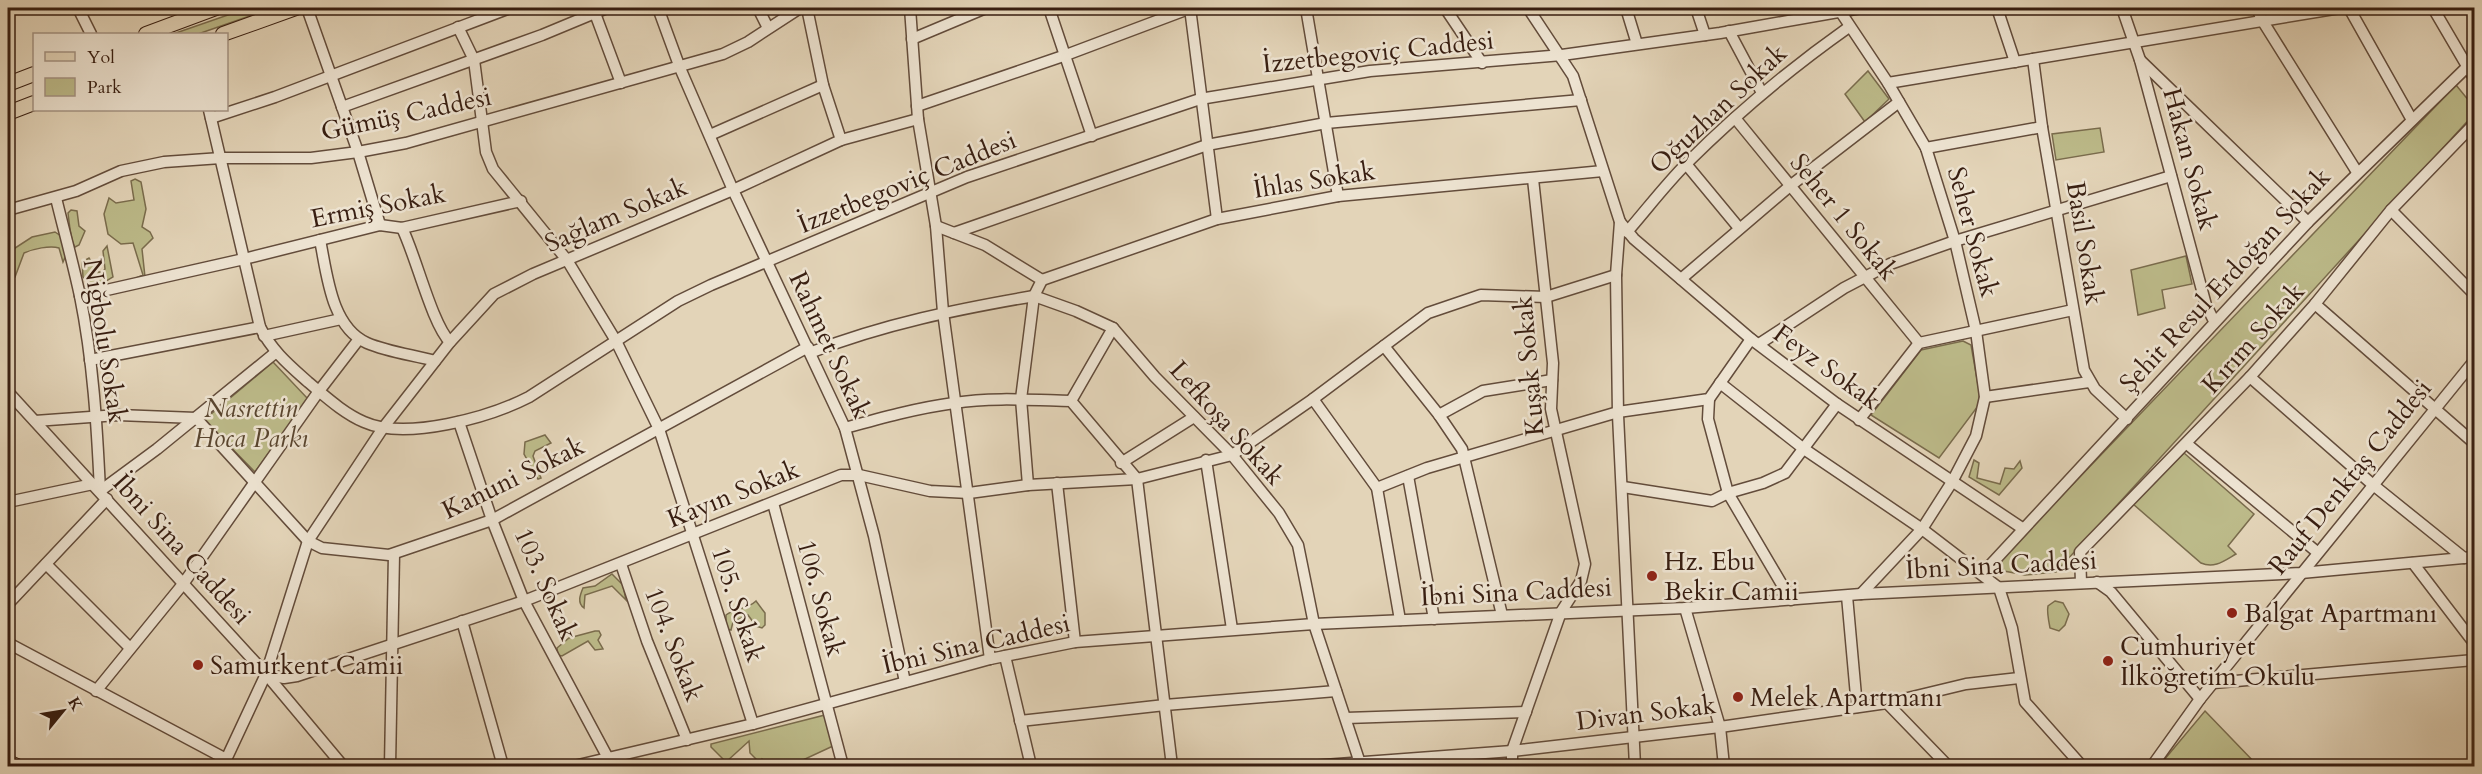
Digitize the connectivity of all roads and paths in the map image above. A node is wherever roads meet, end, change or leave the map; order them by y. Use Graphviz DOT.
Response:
graph roads {
  1 [pos="78,8"];
  2 [pos="216,8"];
  3 [pos="296,8"];
  4 [pos="307,8"];
  5 [pos="510,8"];
  6 [pos="607,8"];
  7 [pos="658,8"];
  8 [pos="758,8"];
  9 [pos="800,8"];
  10 [pos="807,8"];
  11 [pos="910,8"];
  12 [pos="986,8"];
  13 [pos="1049,8"];
  14 [pos="1190,8"];
  15 [pos="1306,8"];
  16 [pos="1445,8"];
  17 [pos="1528,8"];
  18 [pos="1626,8"];
  19 [pos="1696,8"];
  20 [pos="1861,8"];
  21 [pos="1997,8"];
  22 [pos="2122,8"];
  23 [pos="2257,8"];
  24 [pos="2340,8"];
  25 [pos="2349,8"];
  26 [pos="2433,8"];
  27 [pos="594,10"];
  28 [pos="1838,10"];
  29 [pos="2262,20"];
  30 [pos="458,27"];
  31 [pos="1849,27"];
  32 [pos="768,28"];
  33 [pos="1729,32"];
  34 [pos="90,33"];
  35 [pos="149,33"];
  36 [pos="226,33"];
  37 [pos="1705,35"];
  38 [pos="912,39"];
  39 [pos="2134,41"];
  40 [pos="1637,44"];
  41 [pos="1066,55"];
  42 [pos="1562,55"];
  43 [pos="2033,59"];
  44 [pos="474,60"];
  45 [pos="2140,60"];
  46 [pos="2015,62"];
  47 [pos="1482,63"];
  48 [pos="2467,67"];
  49 [pos="680,68"];
  50 [pos="33,75"];
  51 [pos="331,76"];
  52 [pos="2475,78"];
  53 [pos="1317,79"];
  54 [pos="621,83"];
  55 [pos="1888,83"];
  56 [pos="8,84"];
  57 [pos="823,85"];
  58 [pos="1762,93"];
  59 [pos="1200,99"];
  60 [pos="1581,100"];
  61 [pos="1899,102"];
  62 [pos="33,103"];
  63 [pos="917,106"];
  64 [pos="342,107"];
  65 [pos="228,108"];
  66 [pos="8,113"];
  67 [pos="210,114"];
  68 [pos="1735,118"];
  69 [pos="918,119"];
  70 [pos="2412,120"];
  71 [pos="483,122"];
  72 [pos="1326,123"];
  73 [pos="2475,124"];
  74 [pos="2042,127"];
  75 [pos="710,135"];
  76 [pos="1092,136"];
  77 [pos="841,140"];
  78 [pos="1207,145"];
  79 [pos="1926,148"];
  80 [pos="358,152"];
  81 [pos="221,158"];
  82 [pos="1686,164"];
  83 [pos="1603,171"];
  84 [pos="2357,172"];
  85 [pos="2170,176"];
  86 [pos="1533,179"];
  87 [pos="1790,186"];
  88 [pos="733,190"];
  89 [pos="929,193"];
  90 [pos="1338,196"];
  91 [pos="56,198"];
  92 [pos="521,201"];
  93 [pos="8,210"];
  94 [pos="2057,210"];
  95 [pos="2391,210"];
  96 [pos="1217,219"];
  97 [pos="2308,222"];
  98 [pos="380,225"];
  99 [pos="936,226"];
  100 [pos="1624,227"];
  101 [pos="402,228"];
  102 [pos="1739,228"];
  103 [pos="954,233"];
  104 [pos="320,240"];
  105 [pos="1955,241"];
  106 [pos="244,259"];
  107 [pos="567,260"];
  108 [pos="768,262"];
  109 [pos="1616,274"];
  110 [pos="1864,277"];
  111 [pos="1681,279"];
  112 [pos="1042,280"];
  113 [pos="2475,294"];
  114 [pos="80,296"];
  115 [pos="1034,296"];
  116 [pos="1546,297"];
  117 [pos="2315,304"];
  118 [pos="2073,310"];
  119 [pos="943,312"];
  120 [pos="341,319"];
  121 [pos="2214,321"];
  122 [pos="1113,328"];
  123 [pos="262,331"];
  124 [pos="1976,331"];
  125 [pos="360,339"];
  126 [pos="616,341"];
  127 [pos="1755,341"];
  128 [pos="450,342"];
  129 [pos="1919,343"];
  130 [pos="1384,346"];
  131 [pos="810,350"];
  132 [pos="275,353"];
  133 [pos="90,360"];
  134 [pos="435,361"];
  135 [pos="2475,361"];
  136 [pos="2250,377"];
  137 [pos="1552,380"];
  138 [pos="2089,382"];
  139 [pos="1720,383"];
  140 [pos="318,391"];
  141 [pos="8,392"];
  142 [pos="1985,398"];
  143 [pos="1021,399"];
  144 [pos="1313,399"];
  145 [pos="1709,399"];
  146 [pos="1071,401"];
  147 [pos="956,402"];
  148 [pos="1837,404"];
  149 [pos="2435,407"];
  150 [pos="1618,412"];
  151 [pos="1439,415"];
  152 [pos="96,416"];
  153 [pos="1194,417"];
  154 [pos="196,418"];
  155 [pos="2127,419"];
  156 [pos="1859,420"];
  157 [pos="35,422"];
  158 [pos="459,422"];
  159 [pos="383,428"];
  160 [pos="845,428"];
  161 [pos="659,429"];
  162 [pos="1556,431"];
  163 [pos="2475,443"];
  164 [pos="2187,444"];
  165 [pos="1804,450"];
  166 [pos="1232,455"];
  167 [pos="1465,459"];
  168 [pos="1206,460"];
  169 [pos="1120,463"];
  170 [pos="859,475"];
  171 [pos="1408,476"];
  172 [pos="1137,479"];
  173 [pos="1952,482"];
  174 [pos="255,483"];
  175 [pos="1057,483"];
  176 [pos="1028,484"];
  177 [pos="2372,484"];
  178 [pos="1623,487"];
  179 [pos="1377,489"];
  180 [pos="100,491"];
  181 [pos="969,493"];
  182 [pos="1728,493"];
  183 [pos="8,502"];
  184 [pos="773,503"];
  185 [pos="492,520"];
  186 [pos="2022,528"];
  187 [pos="1922,530"];
  188 [pos="692,535"];
  189 [pos="309,541"];
  190 [pos="2318,552"];
  191 [pos="394,554"];
  192 [pos="2469,557"];
  193 [pos="2413,562"];
  194 [pos="46,564"];
  195 [pos="621,564"];
  196 [pos="2301,573"];
  197 [pos="1982,574"];
  198 [pos="2097,582"];
  199 [pos="2080,583"];
  200 [pos="183,584"];
  201 [pos="1999,588"];
  202 [pos="1861,594"];
  203 [pos="1847,596"];
  204 [pos="1791,600"];
  205 [pos="524,601"];
  206 [pos="8,604"];
  207 [pos="1685,608"];
  208 [pos="1627,610"];
  209 [pos="1561,612"];
  210 [pos="1502,615"];
  211 [pos="1434,618"];
  212 [pos="1400,620"];
  213 [pos="462,621"];
  214 [pos="1314,624"];
  215 [pos="1232,629"];
  216 [pos="1158,636"];
  217 [pos="1075,642"];
  218 [pos="8,643"];
  219 [pos="393,643"];
  220 [pos="2475,644"];
  221 [pos="129,647"];
  222 [pos="1005,656"];
  223 [pos="990,659"];
  224 [pos="2475,660"];
  225 [pos="266,674"];
  226 [pos="2019,678"];
  227 [pos="905,682"];
  228 [pos="2213,683"];
  229 [pos="96,691"];
  230 [pos="1336,691"];
  231 [pos="2200,699"];
  232 [pos="1887,703"];
  233 [pos="826,705"];
  234 [pos="1165,705"];
  235 [pos="1857,707"];
  236 [pos="1526,711"];
  237 [pos="1346,718"];
  238 [pos="1020,721"];
  239 [pos="753,724"];
  240 [pos="1719,727"];
  241 [pos="1633,736"];
  242 [pos="687,740"];
  243 [pos="1512,751"];
  244 [pos="8,762"];
  245 [pos="609,762"];
  246 [pos="225,764"];
  247 [pos="1361,765"];
  248 [pos="17,766"];
  249 [pos="343,766"];
  250 [pos="390,766"];
  251 [pos="503,766"];
  252 [pos="574,766"];
  253 [pos="843,766"];
  254 [pos="1030,766"];
  255 [pos="1172,766"];
  256 [pos="1311,766"];
  257 [pos="1512,766"];
  258 [pos="1635,766"];
  259 [pos="1724,766"];
  260 [pos="1948,766"];
  261 [pos="2082,766"];
  262 [pos="2152,766"];
  1 -- 34 [label="street"];
  2 -- 35 [label="main road"];
  3 -- 36 [label="main road"];
  4 -- 51 [label="street"];
  5 -- 30 [label="street"];
  6 -- 27 [label="street"];
  7 -- 49 [label="street, Rahmet Sokak"];
  8 -- 32 [label="street"];
  9 -- 32 [label="street, Gümüş Caddesi"];
  10 -- 57 [label="street"];
  11 -- 38 [label="street"];
  12 -- 38 [label="street"];
  13 -- 41 [label="street"];
  14 -- 41 [label="street"];
  14 -- 59 [label="street"];
  15 -- 53 [label="street"];
  16 -- 47 [label="street"];
  17 -- 42 [label="street"];
  18 -- 40 [label="street"];
  19 -- 37 [label="street"];
  20 -- 28 [label="street, İzzetbegoviç Caddesi"];
  21 -- 46 [label="street"];
  22 -- 39 [label="street, Hakan Sokak"];
  23 -- 29 [label="street"];
  24 -- 29 [label="street"];
  25 -- 70 [label="street"];
  26 -- 48 [label="street"];
  27 -- 44 [label="street"];
  27 -- 54 [label="street"];
  28 -- 31 [label="street, Seher Sokak"];
  28 -- 33 [label="street, İzzetbegoviç Caddesi"];
  29 -- 39 [label="street"];
  29 -- 84 [label="street"];
  30 -- 44 [label="street, 105. Sokak"];
  30 -- 51 [label="street"];
  31 -- 55 [label="street, Seher Sokak"];
  31 -- 58 [label="street, Oğuzhan Sokak"];
  32 -- 49 [label="street, Gümüş Caddesi"];
  33 -- 37 [label="street, İzzetbegoviç Caddesi"];
  33 -- 58 [label="street"];
  37 -- 40 [label="street, İzzetbegoviç Caddesi"];
  38 -- 63 [label="street"];
  39 -- 43 [label="street"];
  39 -- 45 [label="street, Hakan Sokak"];
  40 -- 42 [label="street, İzzetbegoviç Caddesi"];
  41 -- 63 [label="street"];
  41 -- 76 [label="street"];
  42 -- 47 [label="street, İzzetbegoviç Caddesi"];
  42 -- 60 [label="street"];
  43 -- 46 [label="street"];
  43 -- 74 [label="street, Basil Sokak"];
  44 -- 64 [label="street"];
  44 -- 71 [label="street, 105. Sokak"];
  45 -- 85 [label="street, Hakan Sokak"];
  45 -- 97 [label="street"];
  46 -- 55 [label="street"];
  47 -- 53 [label="street, İzzetbegoviç Caddesi"];
  48 -- 52 [label="street"];
  48 -- 70 [label="street, Şehit Resul Erdoğan Sokak"];
  49 -- 54 [label="street, Gümüş Caddesi"];
  49 -- 75 [label="street, Rahmet Sokak"];
  50 -- 56 [label="main road"];
  51 -- 64 [label="street"];
  51 -- 65 [label="street"];
  53 -- 59 [label="street, İzzetbegoviç Caddesi"];
  53 -- 72 [label="street"];
  54 -- 71 [label="street, Gümüş Caddesi"];
  55 -- 61 [label="street, Seher Sokak"];
  57 -- 75 [label="street"];
  57 -- 77 [label="street"];
  58 -- 68 [label="street, Oğuzhan Sokak"];
  59 -- 76 [label="street, İzzetbegoviç Caddesi"];
  59 -- 78 [label="street"];
  60 -- 72 [label="street"];
  60 -- 83 [label="street"];
  61 -- 79 [label="street, Seher Sokak"];
  61 -- 87 [label="street"];
  62 -- 66 [label="main road"];
  63 -- 69 [label="street"];
  64 -- 80 [label="street"];
  67 -- 81 [label="street, İzzetbegoviç Caddesi"];
  68 -- 82 [label="street, Oğuzhan Sokak"];
  68 -- 87 [label="street, Seher 1 Sokak"];
  69 -- 77 [label="street, Sağlam Sokak"];
  69 -- 89 [label="street"];
  70 -- 84 [label="street, Şehit Resul Erdoğan Sokak"];
  71 -- 80 [label="street, Gümüş Caddesi"];
  71 -- 92 [label="street, 105. Sokak"];
  72 -- 78 [label="street"];
  72 -- 90 [label="street"];
  73 -- 95 [label="street, Kırım Sokak"];
  74 -- 79 [label="street"];
  74 -- 94 [label="street, Basil Sokak"];
  75 -- 88 [label="street, Rahmet Sokak"];
  76 -- 89 [label="street, İzzetbegoviç Caddesi"];
  77 -- 88 [label="street, Sağlam Sokak"];
  78 -- 96 [label="street"];
  78 -- 103 [label="street"];
  79 -- 105 [label="street, Seher Sokak"];
  80 -- 81 [label="street, Gümüş Caddesi"];
  80 -- 98 [label="street"];
  81 -- 91 [label="street, Gümüş Caddesi"];
  81 -- 106 [label="street, İzzetbegoviç Caddesi"];
  82 -- 100 [label="street, Oğuzhan Sokak"];
  82 -- 102 [label="street"];
  83 -- 86 [label="street, İhlas Sokak"];
  83 -- 100 [label="street"];
  84 -- 97 [label="street, Şehit Resul Erdoğan Sokak"];
  85 -- 94 [label="street"];
  85 -- 121 [label="street, Hakan Sokak"];
  86 -- 90 [label="street, İhlas Sokak"];
  86 -- 116 [label="street, Kuşak Sokak"];
  87 -- 102 [label="street"];
  87 -- 110 [label="street, Seher 1 Sokak"];
  88 -- 107 [label="street, Sağlam Sokak"];
  88 -- 108 [label="street, Rahmet Sokak"];
  89 -- 99 [label="street"];
  89 -- 108 [label="street, İzzetbegoviç Caddesi"];
  90 -- 96 [label="street, İhlas Sokak"];
  91 -- 93 [label="street, Gümüş Caddesi"];
  91 -- 114 [label="street, Niğbolu Sokak"];
  92 -- 101 [label="street, Ermiş Sokak"];
  92 -- 107 [label="street, 105. Sokak"];
  94 -- 105 [label="street"];
  94 -- 118 [label="street, Basil Sokak"];
  95 -- 113 [label="street"];
  95 -- 117 [label="street, Kırım Sokak"];
  96 -- 112 [label="street, İhlas Sokak"];
  97 -- 121 [label="street, Şehit Resul Erdoğan Sokak"];
  98 -- 101 [label="street, Ermiş Sokak"];
  98 -- 104 [label="street, Ermiş Sokak"];
  99 -- 103 [label="street"];
  99 -- 119 [label="street"];
  100 -- 109 [label="street"];
  100 -- 111 [label="street, Feyz Sokak"];
  101 -- 128 [label="street"];
  102 -- 111 [label="street"];
  103 -- 112 [label="street"];
  104 -- 106 [label="street, Ermiş Sokak"];
  104 -- 120 [label="street"];
  105 -- 110 [label="street"];
  105 -- 124 [label="street, Seher Sokak"];
  106 -- 114 [label="street, Ermiş Sokak"];
  106 -- 123 [label="street, İzzetbegoviç Caddesi"];
  107 -- 126 [label="street, 105. Sokak"];
  107 -- 128 [label="street, Sağlam Sokak"];
  108 -- 126 [label="street, İzzetbegoviç Caddesi"];
  108 -- 131 [label="street, Rahmet Sokak"];
  109 -- 116 [label="street"];
  109 -- 150 [label="street"];
  110 -- 127 [label="street"];
  110 -- 129 [label="street, Seher 1 Sokak"];
  111 -- 127 [label="street, Feyz Sokak"];
  112 -- 115 [label="street"];
  114 -- 133 [label="street, Niğbolu Sokak"];
  115 -- 119 [label="street, Kanuni Sokak"];
  115 -- 122 [label="street, Lefkoşa Sokak"];
  115 -- 143 [label="street"];
  116 -- 130 [label="street"];
  116 -- 137 [label="street, Kuşak Sokak"];
  117 -- 136 [label="street, Kırım Sokak"];
  117 -- 149 [label="street"];
  118 -- 124 [label="street"];
  118 -- 138 [label="street, Basil Sokak"];
  119 -- 131 [label="street, Kanuni Sokak"];
  119 -- 147 [label="street"];
  120 -- 123 [label="street"];
  120 -- 125 [label="street"];
  121 -- 155 [label="street, Şehit Resul Erdoğan Sokak"];
  122 -- 146 [label="street"];
  122 -- 153 [label="street, Lefkoşa Sokak"];
  123 -- 132 [label="street, İzzetbegoviç Caddesi"];
  123 -- 133 [label="street"];
  124 -- 129 [label="street"];
  124 -- 142 [label="street, Seher Sokak"];
  125 -- 134 [label="street"];
  125 -- 140 [label="street"];
  126 -- 158 [label="street, İzzetbegoviç Caddesi"];
  126 -- 161 [label="street, 105. Sokak"];
  127 -- 139 [label="street"];
  127 -- 148 [label="street, Feyz Sokak"];
  128 -- 134 [label="street, Sağlam Sokak"];
  129 -- 156 [label="street"];
  130 -- 144 [label="street"];
  130 -- 151 [label="street"];
  131 -- 160 [label="street, Rahmet Sokak"];
  131 -- 161 [label="street, Kanuni Sokak"];
  132 -- 140 [label="street, İzzetbegoviç Caddesi"];
  132 -- 154 [label="street"];
  133 -- 152 [label="street, Niğbolu Sokak"];
  134 -- 159 [label="street, Sağlam Sokak"];
  135 -- 149 [label="street, Rauf Denktaş Caddesi"];
  136 -- 164 [label="street, Kırım Sokak"];
  136 -- 177 [label="street"];
  137 -- 151 [label="street"];
  137 -- 162 [label="street, Kuşak Sokak"];
  138 -- 142 [label="street"];
  138 -- 155 [label="street"];
  139 -- 145 [label="street"];
  139 -- 165 [label="street"];
  140 -- 159 [label="street, İzzetbegoviç Caddesi"];
  140 -- 174 [label="street"];
  141 -- 157 [label="street, İbni Sina Caddesi"];
  142 -- 173 [label="street, Seher Sokak"];
  143 -- 146 [label="street"];
  143 -- 147 [label="street"];
  143 -- 176 [label="street"];
  144 -- 166 [label="street"];
  144 -- 179 [label="street"];
  145 -- 150 [label="street"];
  145 -- 182 [label="street"];
  146 -- 169 [label="street"];
  147 -- 160 [label="street"];
  147 -- 181 [label="street"];
  148 -- 156 [label="street, Feyz Sokak"];
  148 -- 165 [label="street"];
  149 -- 163 [label="street"];
  149 -- 177 [label="street, Rauf Denktaş Caddesi"];
  150 -- 162 [label="street"];
  150 -- 178 [label="street"];
  151 -- 167 [label="street"];
  152 -- 154 [label="street"];
  152 -- 157 [label="street"];
  152 -- 180 [label="street, Niğbolu Sokak"];
  153 -- 166 [label="street, Lefkoşa Sokak"];
  153 -- 169 [label="street"];
  154 -- 174 [label="street"];
  154 -- 180 [label="street"];
  155 -- 186 [label="street, Şehit Resul Erdoğan Sokak"];
  156 -- 173 [label="street, Feyz Sokak"];
  157 -- 180 [label="street, İbni Sina Caddesi"];
  158 -- 159 [label="street, İzzetbegoviç Caddesi"];
  158 -- 185 [label="street, 103. Sokak"];
  159 -- 189 [label="street, Sağlam Sokak"];
  160 -- 170 [label="street, Rahmet Sokak"];
  161 -- 185 [label="street, Kanuni Sokak"];
  161 -- 188 [label="street, 105. Sokak"];
  162 -- 167 [label="street"];
  162 -- 209 [label="street, Kuşak Sokak"];
  164 -- 190 [label="street"];
  164 -- 199 [label="street, Kırım Sokak"];
  165 -- 182 [label="street"];
  165 -- 187 [label="street"];
  166 -- 168 [label="street, Kayın Sokak"];
  166 -- 214 [label="street, Lefkoşa Sokak"];
  167 -- 171 [label="street"];
  167 -- 210 [label="street"];
  168 -- 172 [label="street, Kayın Sokak"];
  168 -- 215 [label="street"];
  169 -- 172 [label="street"];
  170 -- 181 [label="street, Kayın Sokak"];
  170 -- 184 [label="street, Kayın Sokak"];
  170 -- 227 [label="street, Rahmet Sokak"];
  171 -- 179 [label="street"];
  171 -- 211 [label="street"];
  172 -- 175 [label="street, Kayın Sokak"];
  172 -- 216 [label="street"];
  173 -- 186 [label="street, Feyz Sokak"];
  173 -- 187 [label="street, Seher Sokak"];
  174 -- 189 [label="street"];
  174 -- 200 [label="street"];
  175 -- 176 [label="street, Kayın Sokak"];
  175 -- 217 [label="street"];
  176 -- 181 [label="street, Kayın Sokak"];
  177 -- 190 [label="street, Rauf Denktaş Caddesi"];
  177 -- 192 [label="street"];
  178 -- 182 [label="street"];
  178 -- 208 [label="street"];
  179 -- 212 [label="street"];
  180 -- 183 [label="street"];
  180 -- 194 [label="street"];
  180 -- 200 [label="street, İbni Sina Caddesi"];
  181 -- 223 [label="street"];
  182 -- 204 [label="street"];
  184 -- 188 [label="street, Kayın Sokak"];
  184 -- 233 [label="street, 106. Sokak"];
  185 -- 191 [label="street, Kanuni Sokak"];
  185 -- 205 [label="street, 103. Sokak"];
  186 -- 197 [label="street, Şehit Resul Erdoğan Sokak"];
  187 -- 197 [label="street"];
  187 -- 202 [label="street, Seher Sokak"];
  188 -- 195 [label="street, Kayın Sokak"];
  188 -- 239 [label="street, 105. Sokak"];
  189 -- 191 [label="street, Kanuni Sokak"];
  189 -- 225 [label="street, Sağlam Sokak"];
  190 -- 196 [label="street, Rauf Denktaş Caddesi"];
  191 -- 219 [label="street"];
  192 -- 193 [label="street, İbni Sina Caddesi"];
  193 -- 196 [label="street, İbni Sina Caddesi"];
  193 -- 220 [label="street"];
  194 -- 206 [label="street"];
  194 -- 221 [label="street"];
  195 -- 205 [label="street, Kayın Sokak"];
  195 -- 242 [label="street, 104. Sokak"];
  196 -- 198 [label="street, İbni Sina Caddesi"];
  196 -- 228 [label="street, Rauf Denktaş Caddesi"];
  197 -- 201 [label="street"];
  198 -- 199 [label="street, İbni Sina Caddesi"];
  198 -- 231 [label="street"];
  199 -- 201 [label="street, İbni Sina Caddesi"];
  200 -- 221 [label="street"];
  200 -- 225 [label="street, İbni Sina Caddesi"];
  201 -- 202 [label="street, İbni Sina Caddesi"];
  201 -- 226 [label="street"];
  202 -- 203 [label="street, İbni Sina Caddesi"];
  203 -- 204 [label="street, İbni Sina Caddesi"];
  203 -- 235 [label="street"];
  204 -- 207 [label="street, İbni Sina Caddesi"];
  205 -- 213 [label="street, Kayın Sokak"];
  205 -- 245 [label="street, 103. Sokak"];
  207 -- 208 [label="street, İbni Sina Caddesi"];
  207 -- 240 [label="street"];
  208 -- 209 [label="street, İbni Sina Caddesi"];
  208 -- 241 [label="street"];
  209 -- 210 [label="street, İbni Sina Caddesi"];
  209 -- 236 [label="street, Kuşak Sokak"];
  210 -- 211 [label="street, İbni Sina Caddesi"];
  211 -- 212 [label="street, İbni Sina Caddesi"];
  212 -- 214 [label="street, İbni Sina Caddesi"];
  213 -- 219 [label="street, Kayın Sokak"];
  213 -- 251 [label="street"];
  214 -- 215 [label="street, İbni Sina Caddesi"];
  214 -- 230 [label="street, Lefkoşa Sokak"];
  215 -- 216 [label="street, İbni Sina Caddesi"];
  216 -- 217 [label="street, İbni Sina Caddesi"];
  216 -- 234 [label="street"];
  217 -- 222 [label="street, İbni Sina Caddesi"];
  218 -- 229 [label="street"];
  219 -- 225 [label="street, Kayın Sokak"];
  219 -- 250 [label="street"];
  221 -- 229 [label="street"];
  222 -- 223 [label="street, İbni Sina Caddesi"];
  222 -- 238 [label="street"];
  223 -- 227 [label="street, İbni Sina Caddesi"];
  224 -- 228 [label="street"];
  225 -- 246 [label="street, Sağlam Sokak"];
  225 -- 249 [label="street, İbni Sina Caddesi"];
  226 -- 232 [label="street, Divan Sokak"];
  226 -- 261 [label="street"];
  227 -- 233 [label="street, İbni Sina Caddesi"];
  228 -- 231 [label="street, Rauf Denktaş Caddesi"];
  229 -- 246 [label="street"];
  230 -- 234 [label="street"];
  230 -- 237 [label="street, Lefkoşa Sokak"];
  231 -- 262 [label="street, Rauf Denktaş Caddesi"];
  232 -- 235 [label="street, Divan Sokak"];
  232 -- 260 [label="street"];
  233 -- 239 [label="street, İbni Sina Caddesi"];
  233 -- 253 [label="street, 106. Sokak"];
  234 -- 238 [label="street"];
  234 -- 255 [label="street"];
  235 -- 240 [label="street, Divan Sokak"];
  236 -- 237 [label="street"];
  236 -- 243 [label="street, Kuşak Sokak"];
  237 -- 247 [label="street, Lefkoşa Sokak"];
  238 -- 254 [label="street"];
  239 -- 242 [label="street, İbni Sina Caddesi"];
  240 -- 241 [label="street, Divan Sokak"];
  240 -- 259 [label="street"];
  241 -- 243 [label="street, Divan Sokak"];
  241 -- 258 [label="street"];
  242 -- 245 [label="street, İbni Sina Caddesi"];
  243 -- 247 [label="street, Divan Sokak"];
  243 -- 257 [label="street, Kuşak Sokak"];
  244 -- 248 [label="main road"];
  245 -- 252 [label="street, İbni Sina Caddesi"];
  247 -- 256 [label="street, Divan Sokak"];
}
